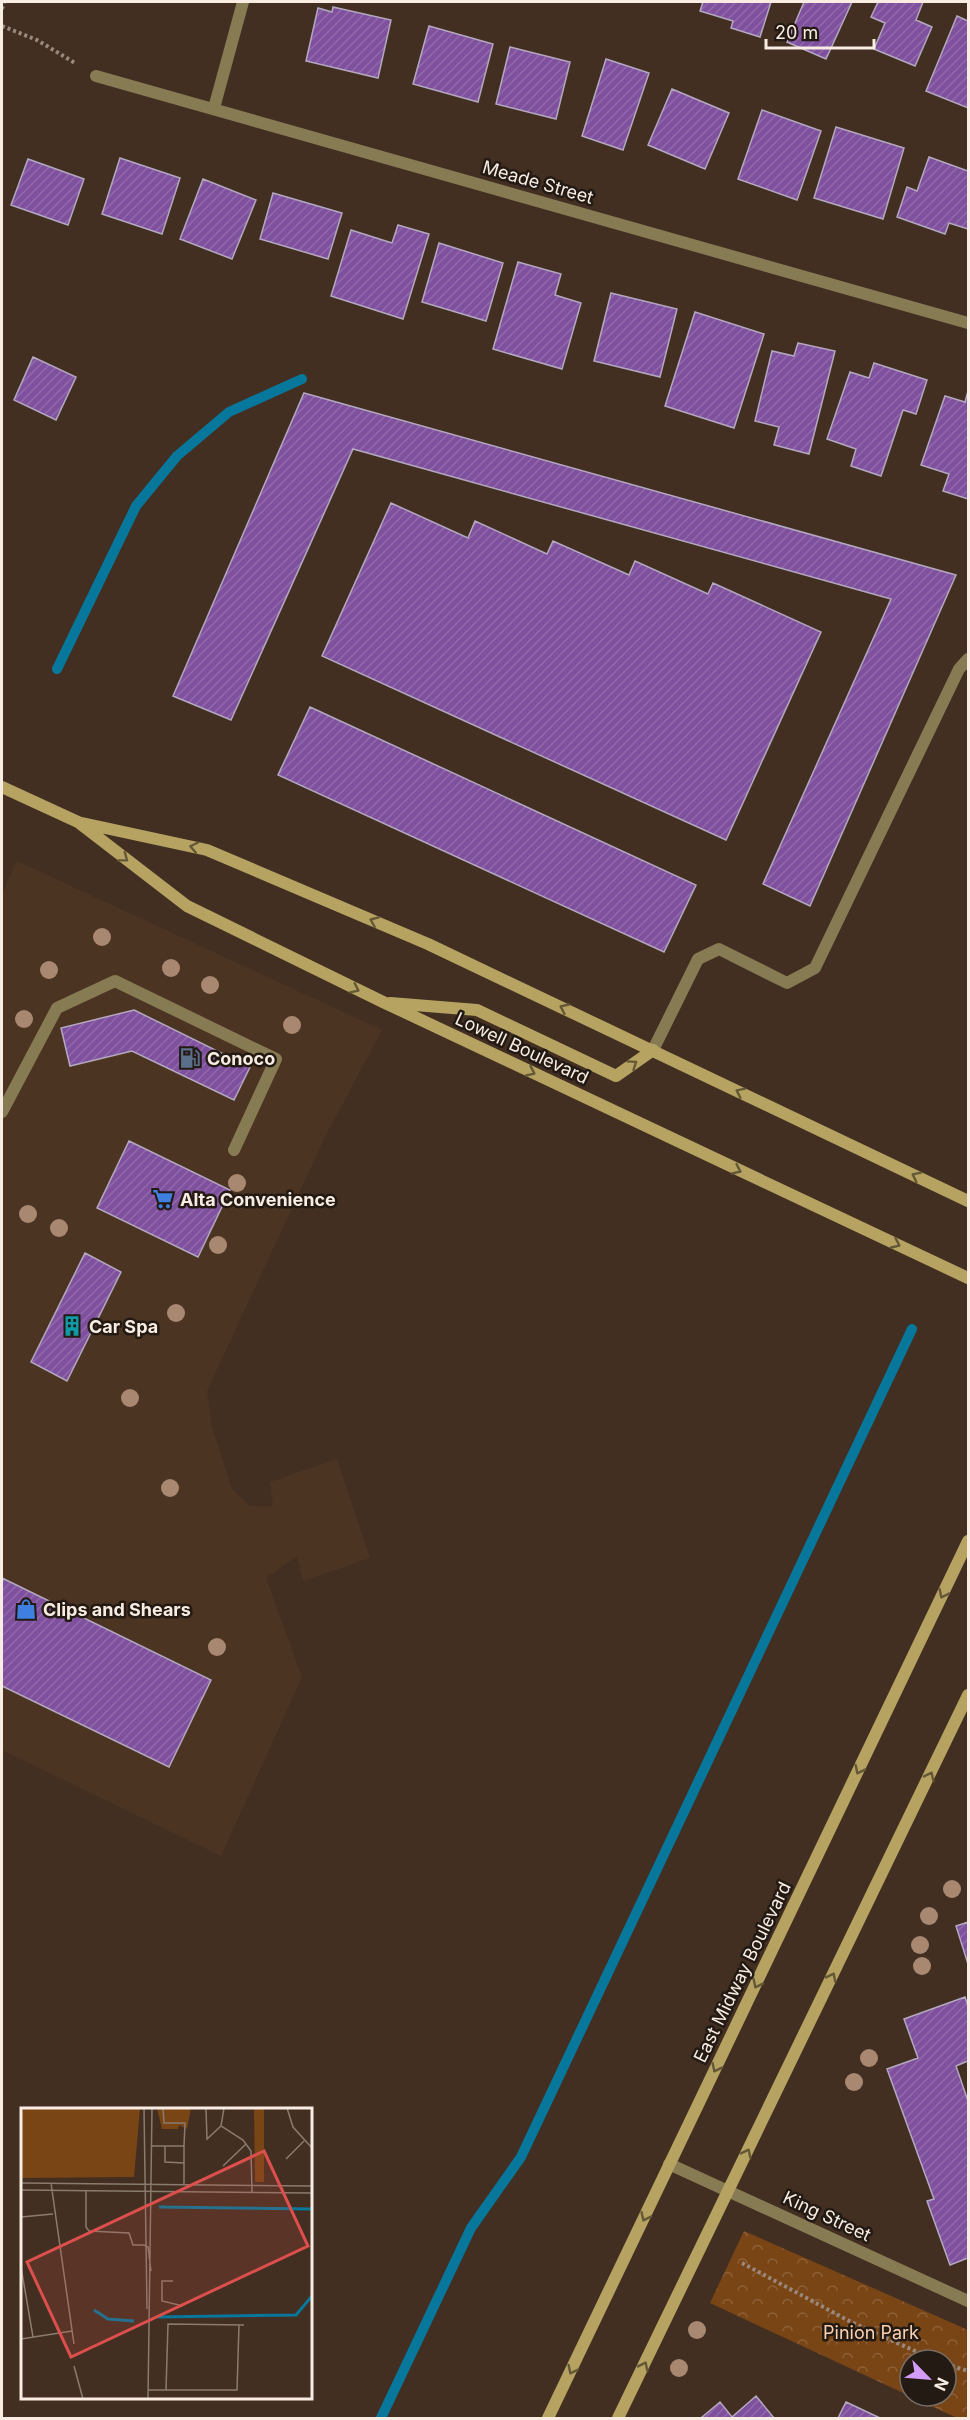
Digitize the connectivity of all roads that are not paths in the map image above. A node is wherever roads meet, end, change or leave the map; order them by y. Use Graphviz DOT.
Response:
graph roads {
  1 [pos="243,2"];
  2 [pos="96,76"];
  3 [pos="214,108"];
  4 [pos="969,323"];
  5 [pos="969,659"];
  6 [pos="2,787"];
  7 [pos="78,822"];
  8 [pos="383,1002"];
  9 [pos="653,1050"];
  10 [pos="2,1112"];
  11 [pos="234,1150"];
  12 [pos="969,1201"];
  13 [pos="969,1278"];
  14 [pos="969,1541"];
  15 [pos="969,1695"];
  16 [pos="669,2164"];
  17 [pos="729,2190"];
  18 [pos="969,2301"];
  19 [pos="548,2418"];
  20 [pos="618,2418"];
  1 -- 3 [label="street"];
  2 -- 3 [label="street, Meade Street"];
  3 -- 4 [label="street, Meade Street"];
  5 -- 9 [label="street"];
  6 -- 7 [label="main road, Lowell Boulevard"];
  7 -- 8 [label="main road, Lowell Boulevard, one-way"];
  9 -- 7 [label="main road, Lowell Boulevard, one-way"];
  8 -- 9 [label="main road, one-way"];
  8 -- 13 [label="main road, Lowell Boulevard, one-way"];
  12 -- 9 [label="main road, Lowell Boulevard, one-way"];
  10 -- 11 [label="street"];
  14 -- 16 [label="main road, East Midway Boulevard, one-way"];
  17 -- 15 [label="main road, one-way"];
  16 -- 17 [label="street, King Street"];
  16 -- 19 [label="main road, East Midway Boulevard, one-way"];
  17 -- 18 [label="street, King Street"];
  20 -- 17 [label="main road, one-way"];
}
